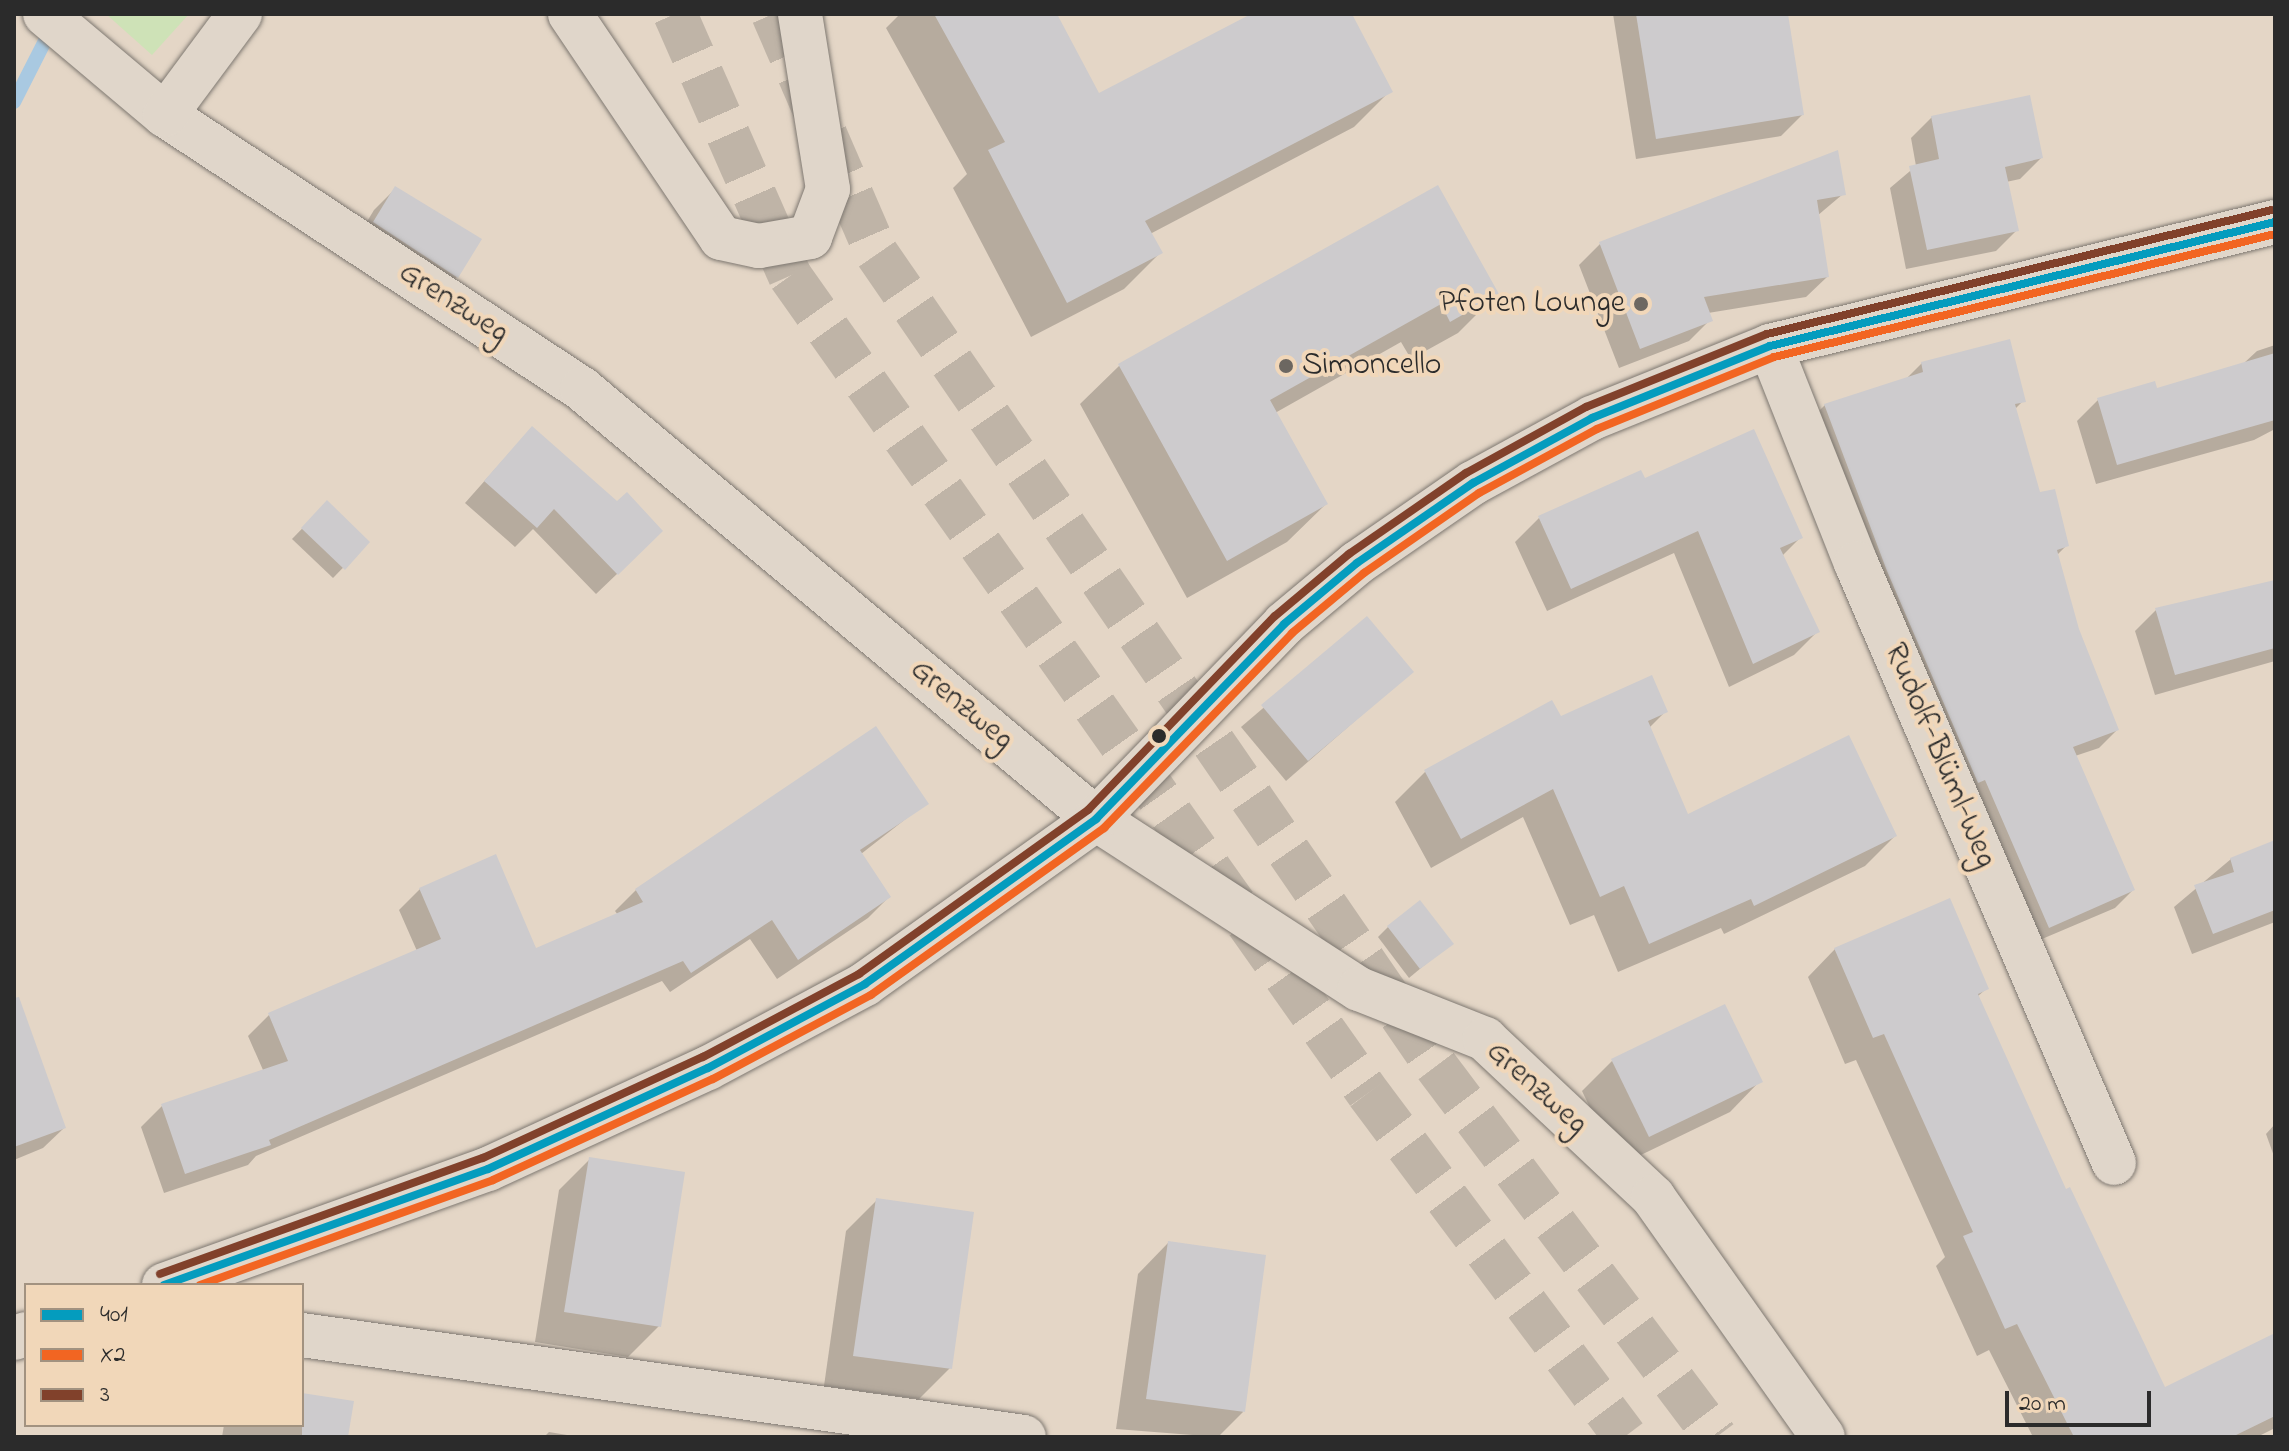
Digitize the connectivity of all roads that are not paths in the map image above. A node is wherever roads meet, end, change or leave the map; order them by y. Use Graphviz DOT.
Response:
graph roads {
  1 [pos="45,14"];
  2 [pos="240,14"];
  3 [pos="570,14"];
  4 [pos="800,14"];
  5 [pos="165,115"];
  6 [pos="2275,222"];
  7 [pos="1770,346"];
  8 [pos="1096,819"];
  9 [pos="2114,1163"];
  10 [pos="170,1283"];
  11 [pos="304,1335"];
  12 [pos="1024,1437"];
  13 [pos="1823,1437"];
  1 -- 5 [label="street, Grenzweg"];
  2 -- 5 [label="street"];
  3 -- 4 [label="street"];
  5 -- 8 [label="street, Grenzweg"];
  6 -- 7 [label="street"];
  7 -- 8 [label="street"];
  7 -- 9 [label="street, Rudolf-Blüml-Weg"];
  8 -- 10 [label="street"];
  8 -- 13 [label="street, Grenzweg"];
  11 -- 12 [label="street"];
}
